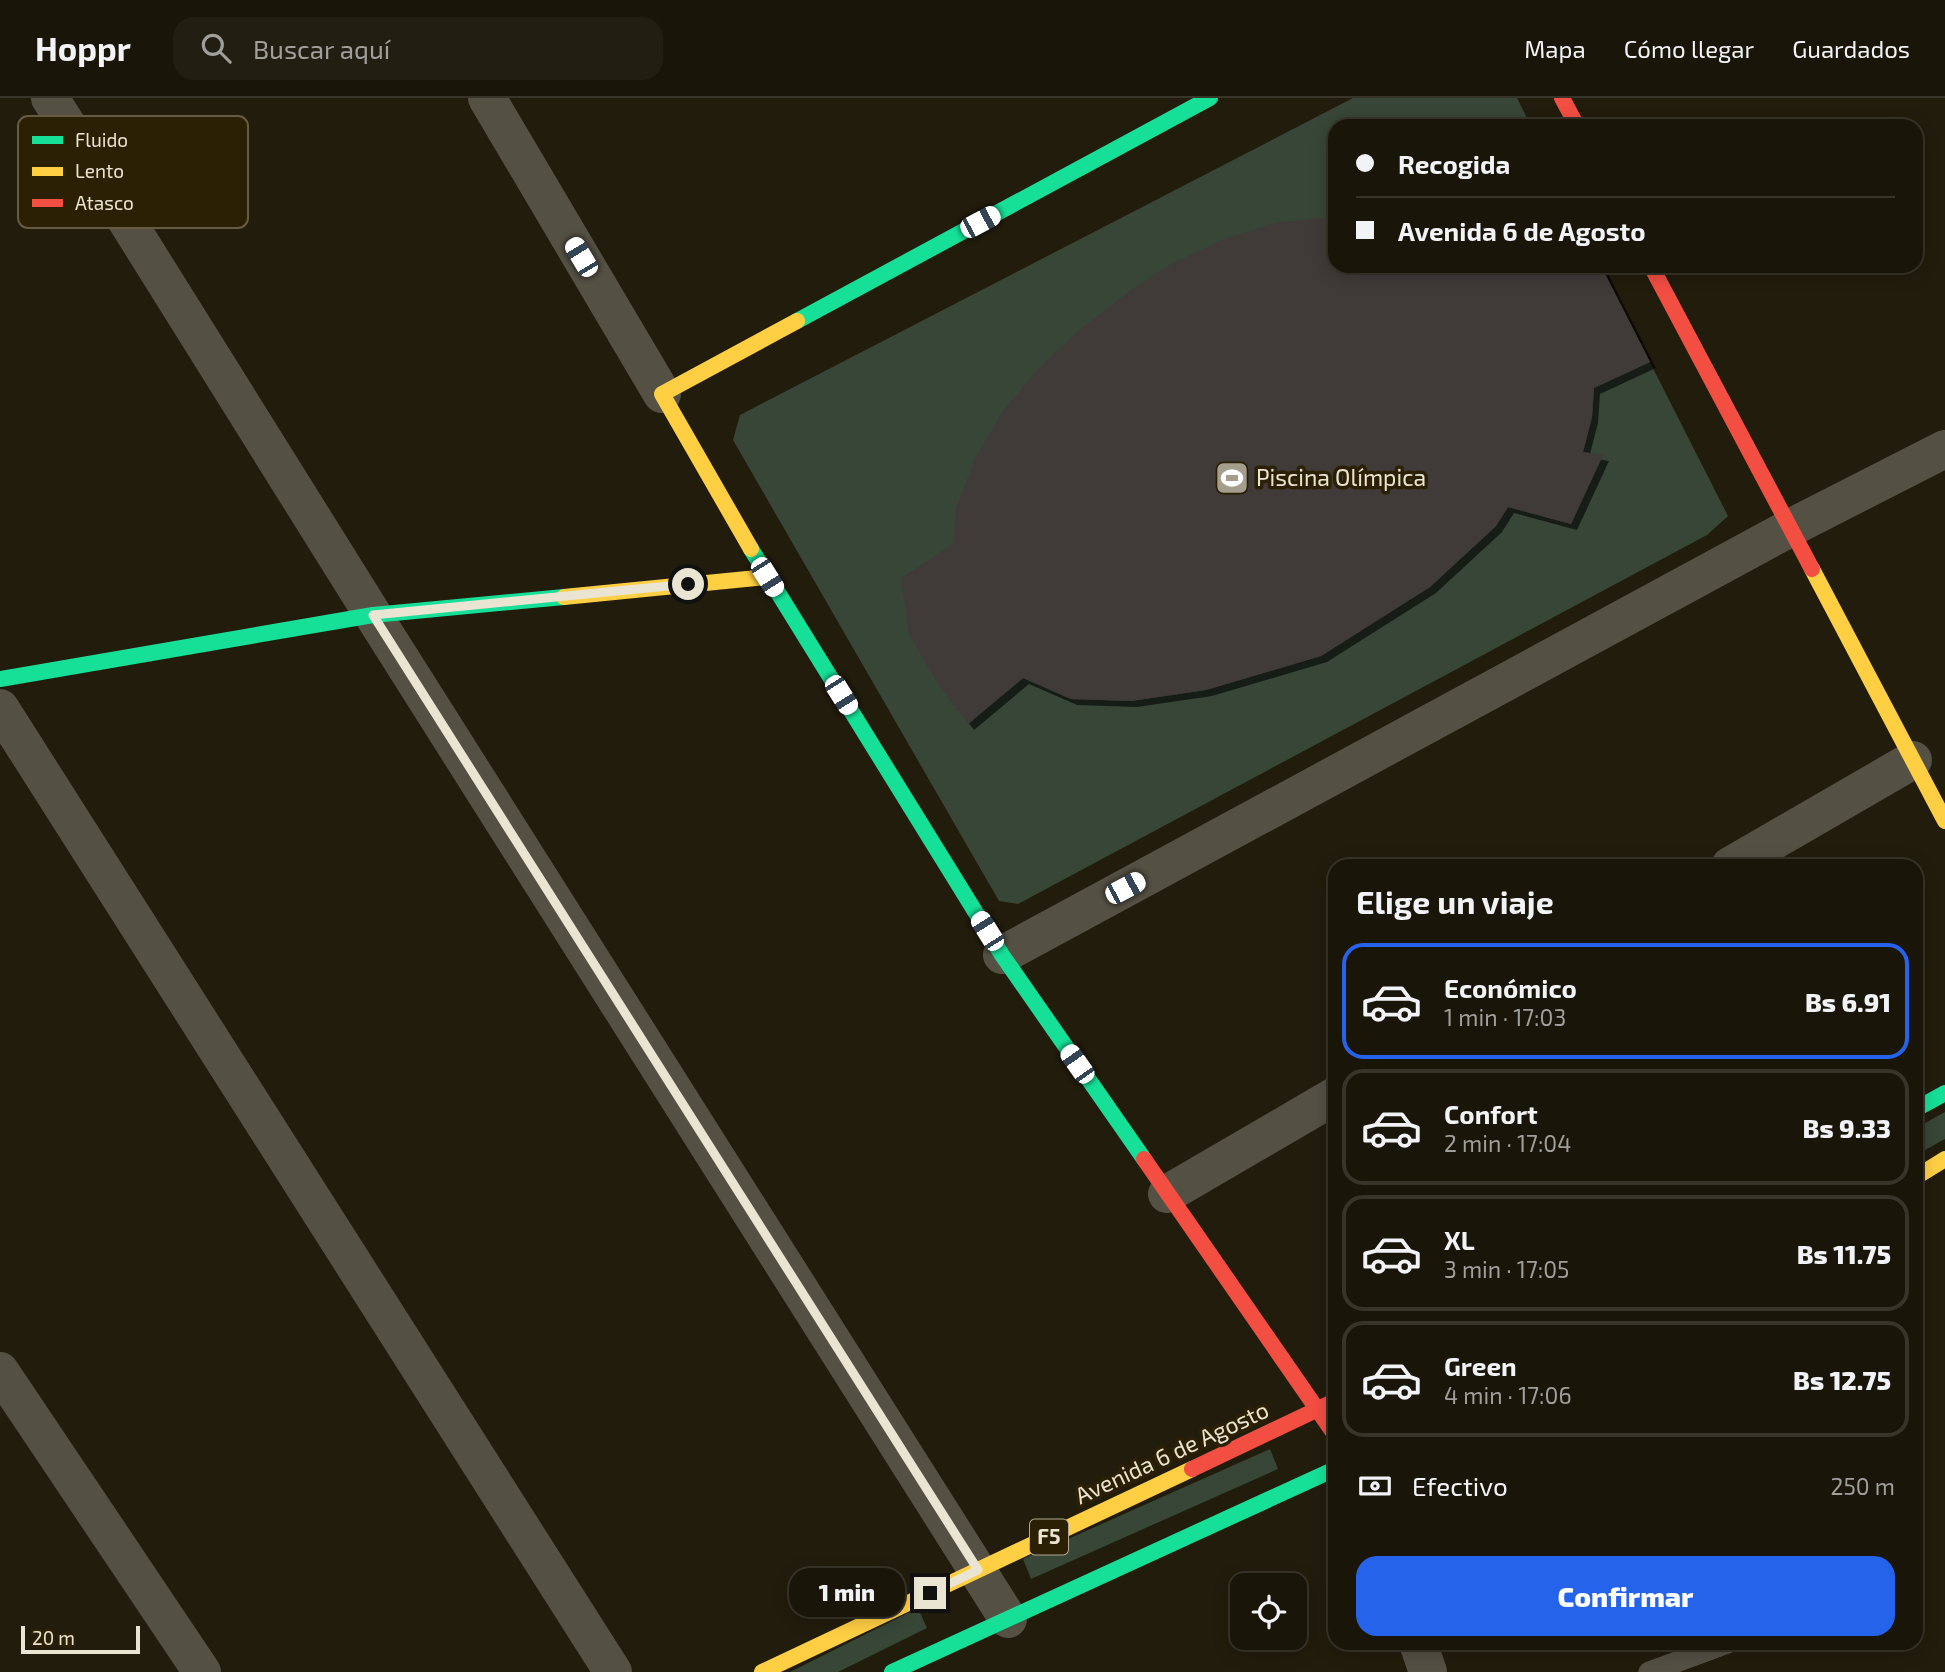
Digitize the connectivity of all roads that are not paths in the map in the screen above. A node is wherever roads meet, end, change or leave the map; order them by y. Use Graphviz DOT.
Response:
graph roads {
  1 [pos="50,98"];
  2 [pos="486,98"];
  3 [pos="1562,98"];
  4 [pos="1203,100"];
  5 [pos="61,116"];
  6 [pos="1573,119"];
  7 [pos="131,228"];
  8 [pos="1655,273"];
  9 [pos="663,394"];
  10 [pos="1945,449"];
  11 [pos="1790,528"];
  12 [pos="767,577"];
  13 [pos="373,615"];
  14 [pos="0,679"];
  15 [pos="0,708"];
  16 [pos="1913,760"];
  17 [pos="1945,821"];
  18 [pos="1742,859"];
  19 [pos="1002,955"];
  20 [pos="1945,1093"];
  21 [pos="1328,1100"];
  22 [pos="1923,1105"];
  23 [pos="1945,1159"];
  24 [pos="1923,1173"];
  25 [pos="1167,1194"];
  26 [pos="0,1371"];
  27 [pos="1328,1404"];
  28 [pos="1318,1409"];
  29 [pos="1328,1424"];
  30 [pos="1328,1472"];
  31 [pos="978,1570"];
  32 [pos="1008,1619"];
  33 [pos="1420,1650"];
  34 [pos="1709,1650"];
  35 [pos="202,1672"];
  36 [pos="613,1672"];
  37 [pos="762,1672"];
  38 [pos="892,1672"];
  39 [pos="1428,1672"];
  40 [pos="1649,1672"];
  1 -- 5 [label="street"];
  2 -- 9 [label="street"];
  3 -- 6 [label="main road"];
  4 -- 9 [label="main road"];
  7 -- 13 [label="street"];
  8 -- 11 [label="main road"];
  9 -- 12 [label="main road"];
  10 -- 11 [label="street"];
  11 -- 16 [label="main road"];
  11 -- 19 [label="street"];
  12 -- 13 [label="main road"];
  12 -- 19 [label="main road"];
  13 -- 14 [label="main road"];
  13 -- 31 [label="street"];
  15 -- 36 [label="street"];
  16 -- 17 [label="main road"];
  16 -- 18 [label="street"];
  19 -- 25 [label="main road"];
  20 -- 22 [label="main road"];
  21 -- 25 [label="street"];
  23 -- 24 [label="main road"];
  25 -- 28 [label="main road"];
  26 -- 35 [label="street"];
  27 -- 28 [label="main road, Avenida 6 de Agosto / F5"];
  28 -- 29 [label="main road"];
  28 -- 31 [label="main road, Avenida 6 de Agosto / F5"];
  30 -- 32 [label="main road, F5"];
  31 -- 32 [label="street"];
  31 -- 37 [label="main road, Avenida 6 de Agosto / F5"];
  32 -- 38 [label="main road, F5"];
  33 -- 39 [label="street"];
  34 -- 40 [label="lane"];
}
